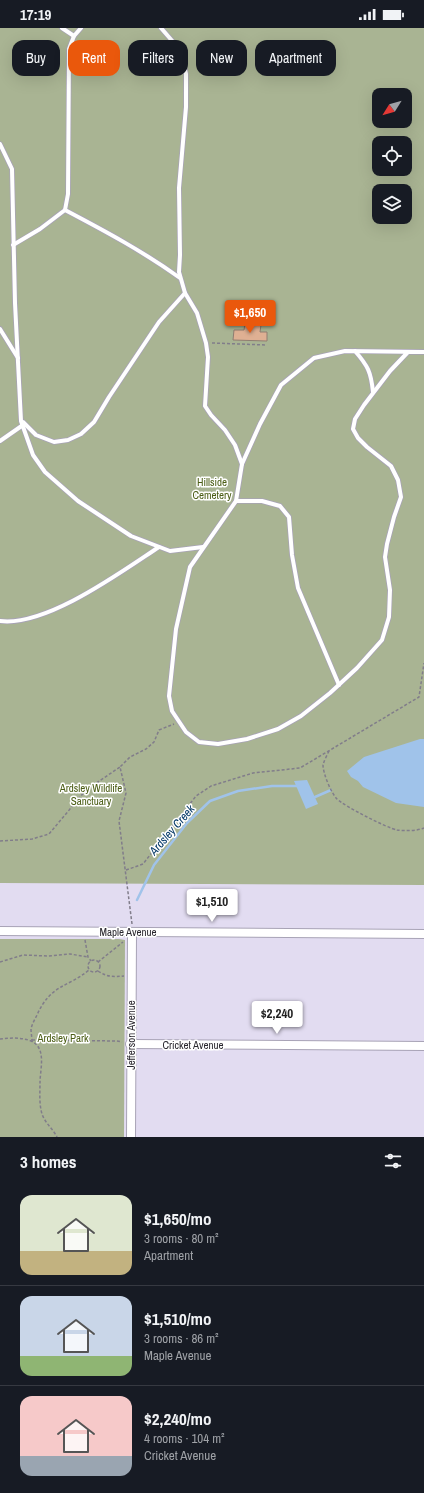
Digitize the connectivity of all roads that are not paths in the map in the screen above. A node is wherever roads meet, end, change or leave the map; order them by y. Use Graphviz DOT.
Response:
graph roads {
  1 [pos="62,28"];
  2 [pos="82,28"];
  3 [pos="161,28"];
  4 [pos="74,36"];
  5 [pos="0,144"];
  6 [pos="65,210"];
  7 [pos="14,245"];
  8 [pos="181,279"];
  9 [pos="185,293"];
  10 [pos="0,329"];
  11 [pos="355,351"];
  12 [pos="408,352"];
  13 [pos="424,352"];
  14 [pos="18,359"];
  15 [pos="373,393"];
  16 [pos="22,423"];
  17 [pos="0,441"];
  18 [pos="242,464"];
  19 [pos="236,501"];
  20 [pos="159,547"];
  21 [pos="203,547"];
  22 [pos="0,621"];
  23 [pos="339,685"];
  24 [pos="0,931"];
  25 [pos="132,932"];
  26 [pos="424,934"];
  27 [pos="128,1044"];
  28 [pos="424,1046"];
  29 [pos="131,1137"];
  1 -- 4 [label="lane"];
  2 -- 4 [label="lane"];
  3 -- 8 [label="lane"];
  4 -- 6 [label="lane"];
  5 -- 7 [label="lane"];
  6 -- 7 [label="lane"];
  6 -- 8 [label="lane"];
  7 -- 14 [label="lane"];
  8 -- 9 [label="lane"];
  9 -- 16 [label="lane"];
  9 -- 18 [label="lane"];
  10 -- 14 [label="lane"];
  11 -- 12 [label="lane"];
  11 -- 15 [label="lane"];
  11 -- 18 [label="lane"];
  12 -- 13 [label="lane"];
  12 -- 15 [label="lane"];
  14 -- 16 [label="lane"];
  15 -- 23 [label="lane"];
  16 -- 17 [label="lane"];
  16 -- 20 [label="lane"];
  18 -- 19 [label="lane"];
  19 -- 21 [label="lane"];
  19 -- 23 [label="lane"];
  20 -- 21 [label="lane"];
  20 -- 22 [label="lane"];
  21 -- 23 [label="lane"];
  24 -- 25 [label="street, Maple Avenue"];
  25 -- 26 [label="street, Maple Avenue"];
  25 -- 27 [label="street, Jefferson Avenue"];
  27 -- 28 [label="street, Cricket Avenue"];
  27 -- 29 [label="street, Jefferson Avenue"];
}
